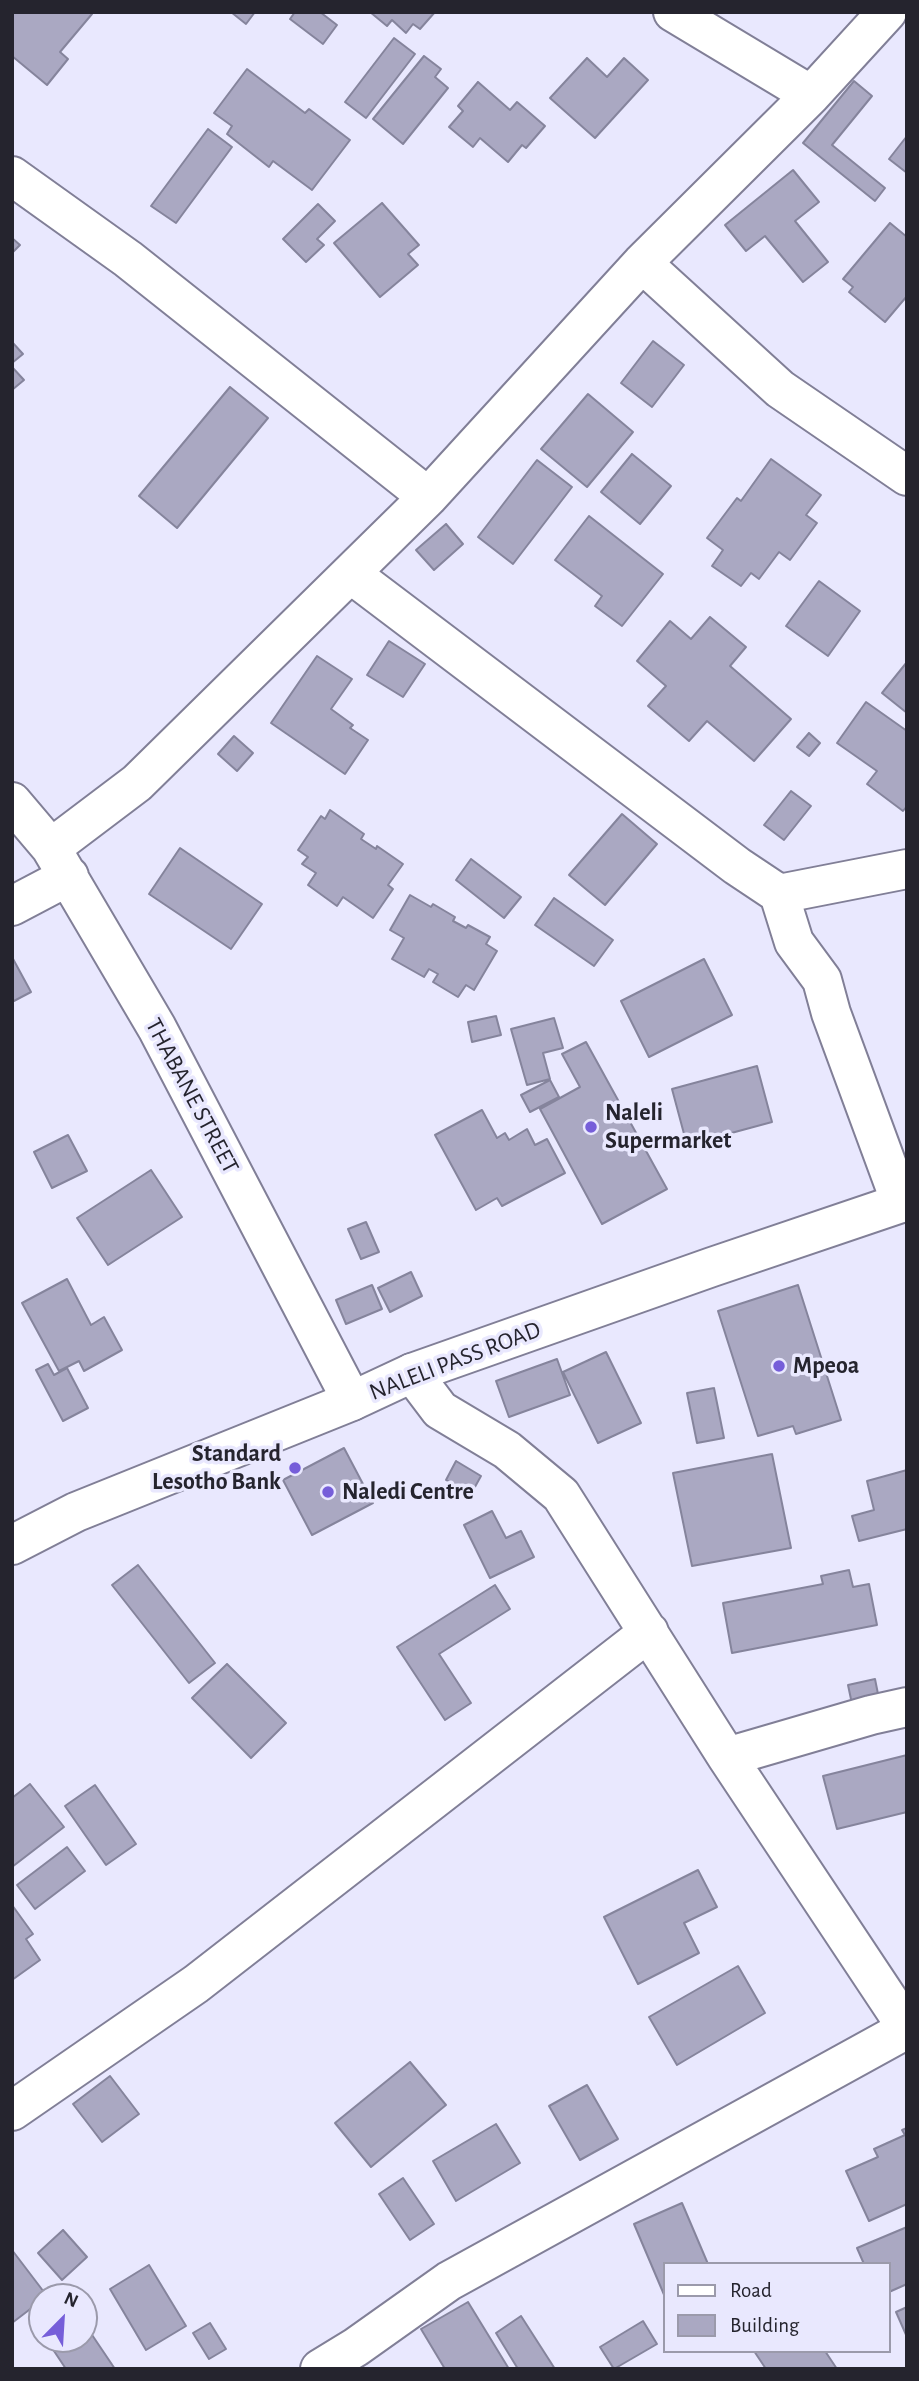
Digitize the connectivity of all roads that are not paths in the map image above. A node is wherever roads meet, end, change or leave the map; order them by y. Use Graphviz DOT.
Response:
graph roads {
  1 [pos="673,12"];
  2 [pos="887,12"];
  3 [pos="811,96"];
  4 [pos="12,176"];
  5 [pos="642,262"];
  6 [pos="907,476"];
  7 [pos="428,498"];
  8 [pos="351,574"];
  9 [pos="12,802"];
  10 [pos="60,862"];
  11 [pos="907,869"];
  12 [pos="779,894"];
  13 [pos="12,906"];
  14 [pos="904,1202"];
  15 [pos="412,1373"];
  16 [pos="352,1401"];
  17 [pos="12,1545"];
  18 [pos="649,1632"];
  19 [pos="907,1707"];
  20 [pos="727,1757"];
  21 [pos="907,2028"];
  22 [pos="12,2110"];
  23 [pos="360,2358"];
  24 [pos="320,2369"];
  1 -- 3 [label="street"];
  2 -- 3 [label="street"];
  3 -- 5 [label="street"];
  4 -- 7 [label="street"];
  5 -- 6 [label="street"];
  5 -- 7 [label="street"];
  7 -- 8 [label="street"];
  8 -- 10 [label="street"];
  8 -- 12 [label="street"];
  9 -- 10 [label="street, THABANE STREET"];
  10 -- 13 [label="street"];
  10 -- 16 [label="street, THABANE STREET"];
  11 -- 12 [label="street"];
  12 -- 14 [label="street"];
  14 -- 15 [label="street, NALELI PASS ROAD"];
  15 -- 16 [label="street, NALELI PASS ROAD"];
  15 -- 18 [label="street"];
  16 -- 17 [label="street, NALELI PASS ROAD"];
  18 -- 20 [label="street"];
  18 -- 22 [label="street"];
  19 -- 20 [label="street"];
  20 -- 21 [label="street"];
  21 -- 23 [label="street"];
  23 -- 24 [label="street"];
}
